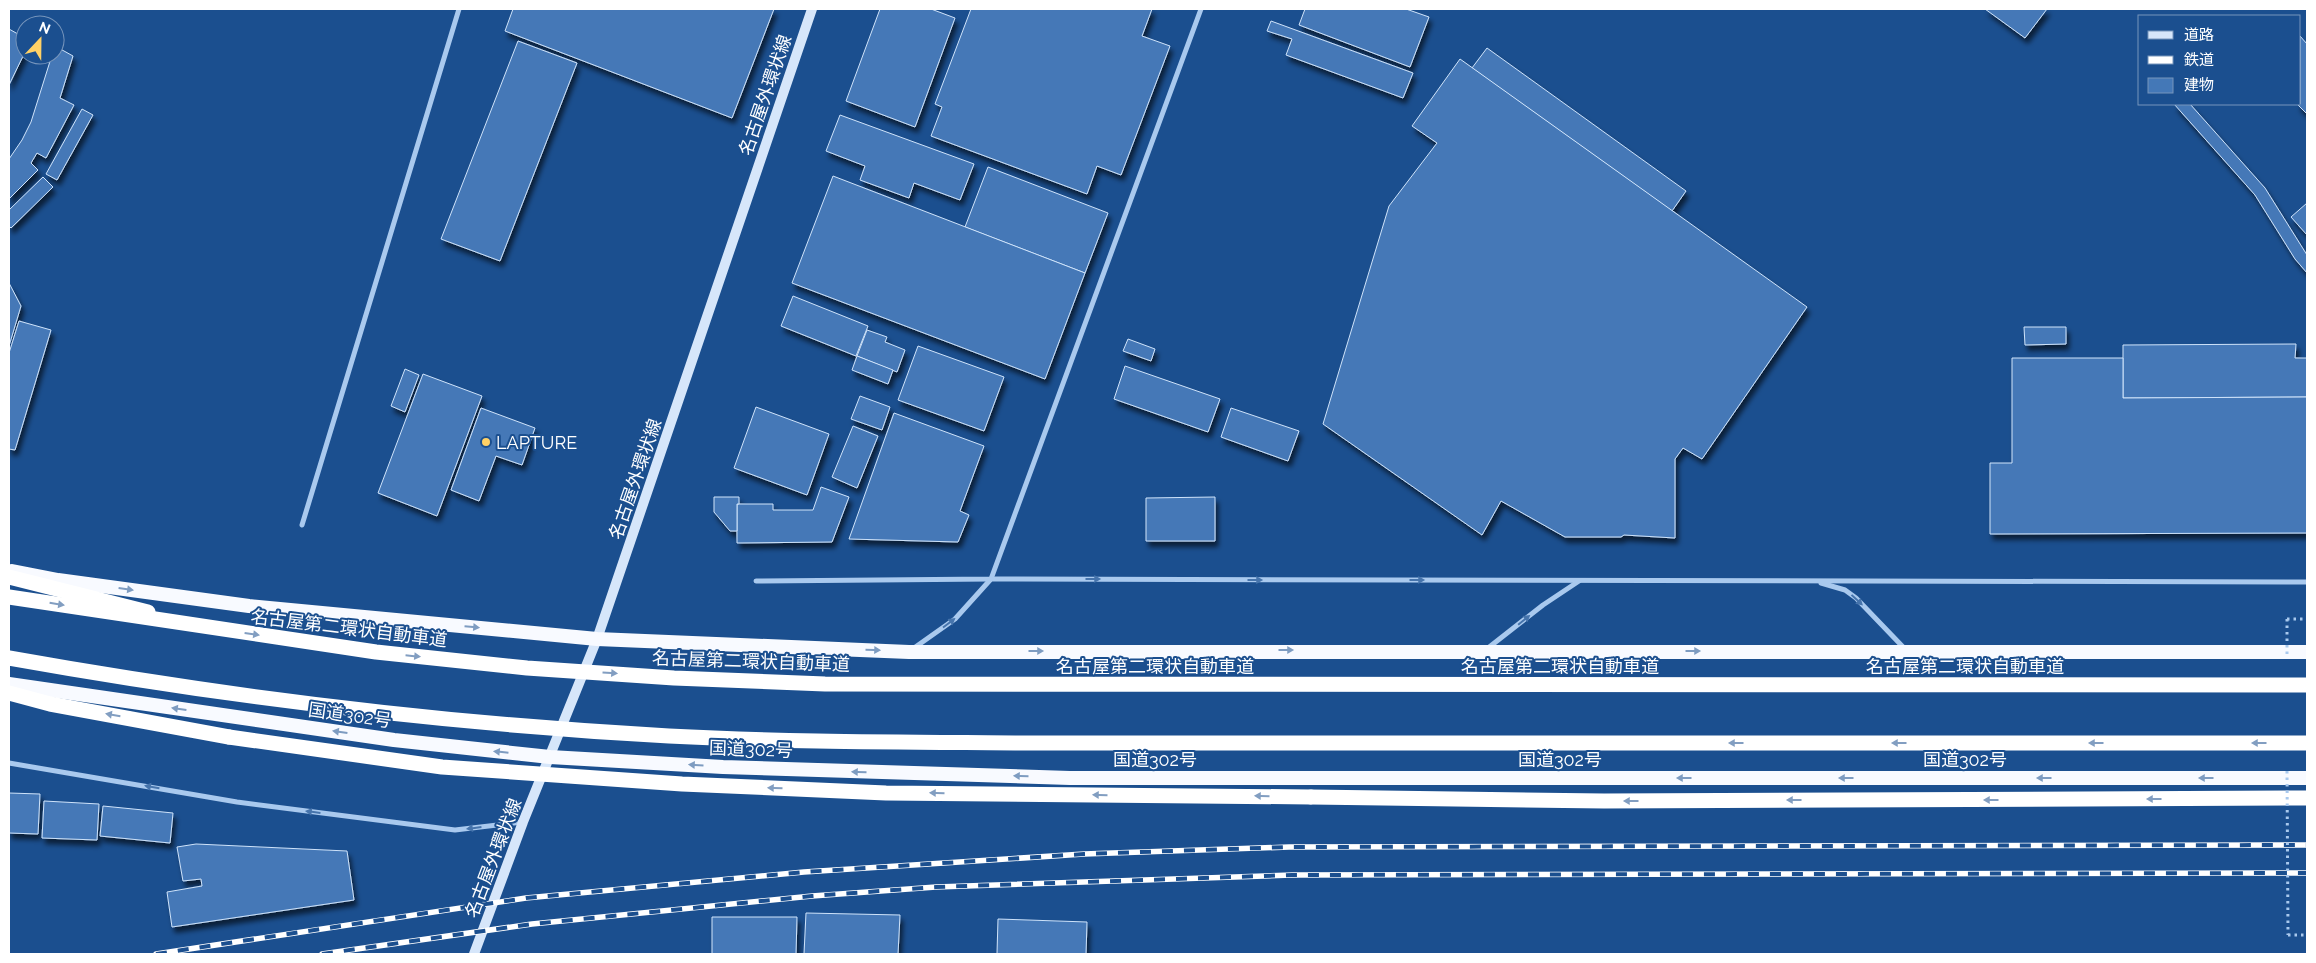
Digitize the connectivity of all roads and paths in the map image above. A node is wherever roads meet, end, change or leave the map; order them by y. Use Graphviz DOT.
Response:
graph roads {
  1 [pos="459,9"];
  2 [pos="812,9"];
  3 [pos="1201,9"];
  4 [pos="302,524"];
  5 [pos="9,571"];
  6 [pos="9,577"];
  7 [pos="991,579"];
  8 [pos="756,581"];
  9 [pos="1579,581"];
  10 [pos="1813,581"];
  11 [pos="2307,582"];
  12 [pos="9,596"];
  13 [pos="2307,619"];
  14 [pos="215,629"];
  15 [pos="597,639"];
  16 [pos="1486,650"];
  17 [pos="909,652"];
  18 [pos="1911,652"];
  19 [pos="2307,652"];
  20 [pos="9,658"];
  21 [pos="2287,658"];
  22 [pos="9,684"];
  23 [pos="2307,685"];
  24 [pos="9,693"];
  25 [pos="2307,743"];
  26 [pos="550,757"];
  27 [pos="9,763"];
  28 [pos="2288,767"];
  29 [pos="2307,778"];
  30 [pos="2307,798"];
  31 [pos="522,822"];
  32 [pos="2307,935"];
  33 [pos="474,954"];
  1 -- 4 [label="street"];
  2 -- 15 [label="main road, 名古屋外環状線"];
  3 -- 7 [label="street"];
  5 -- 15 [label="highway, one-way"];
  6 -- 14 [label="highway, bridge"];
  7 -- 8 [label="street"];
  7 -- 9 [label="street, one-way"];
  17 -- 7 [label="street, one-way"];
  9 -- 10 [label="street"];
  16 -- 9 [label="street, one-way"];
  10 -- 11 [label="street"];
  10 -- 18 [label="street, one-way"];
  12 -- 14 [label="highway, 名古屋第二環状自動車道, one-way, bridge"];
  13 -- 21 [label="path, bridge"];
  14 -- 23 [label="highway, 名古屋第二環状自動車道, one-way, bridge"];
  15 -- 17 [label="highway, one-way"];
  15 -- 26 [label="main road, 名古屋外環状線"];
  17 -- 16 [label="highway, one-way"];
  16 -- 18 [label="highway, one-way"];
  18 -- 19 [label="highway"];
  25 -- 20 [label="highway, one-way, bridge"];
  26 -- 22 [label="highway, 国道302号, one-way"];
  30 -- 24 [label="highway, one-way, bridge"];
  29 -- 26 [label="highway, 国道302号, one-way"];
  26 -- 31 [label="main road, 名古屋外環状線"];
  31 -- 27 [label="street, one-way"];
  28 -- 32 [label="path, bridge"];
  31 -- 33 [label="main road, 名古屋外環状線"];
}
